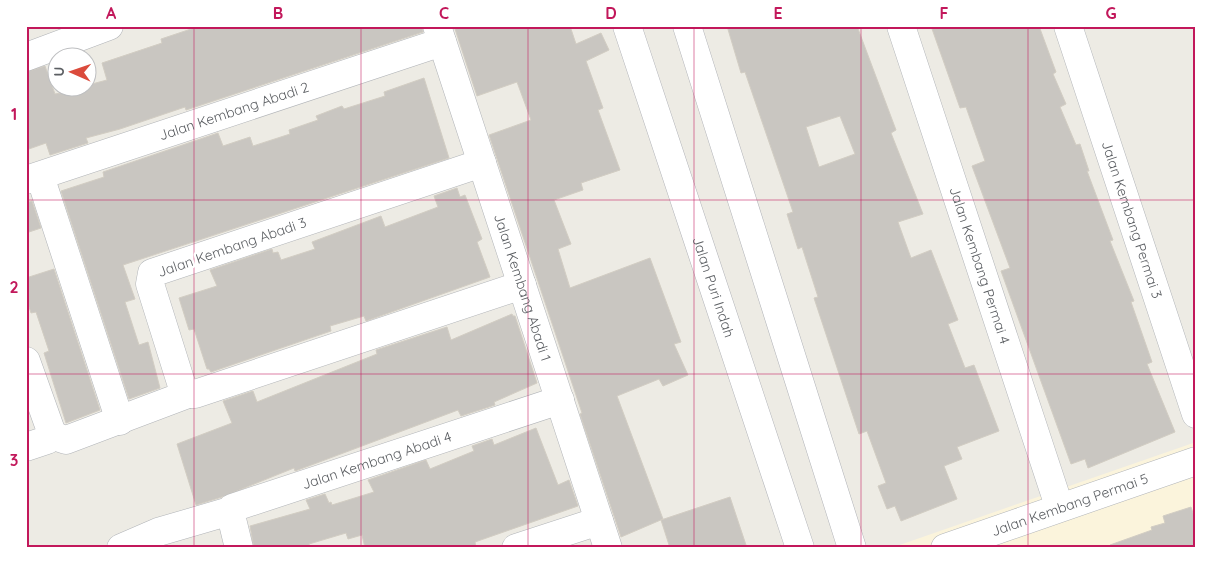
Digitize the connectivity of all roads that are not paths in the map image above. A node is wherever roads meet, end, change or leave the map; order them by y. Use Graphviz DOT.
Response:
graph roads {
  1 [pos="109,26"];
  2 [pos="626,26"];
  3 [pos="687,26"];
  4 [pos="901,26"];
  5 [pos="1068,26"];
  6 [pos="440,34"];
  7 [pos="26,57"];
  8 [pos="482,163"];
  9 [pos="33,178"];
  10 [pos="522,285"];
  11 [pos="26,361"];
  12 [pos="188,394"];
  13 [pos="560,400"];
  14 [pos="1196,414"];
  15 [pos="120,421"];
  16 [pos="51,434"];
  17 [pos="26,446"];
  18 [pos="1196,461"];
  19 [pos="1059,506"];
  20 [pos="230,510"];
  21 [pos="599,521"];
  22 [pos="161,540"];
  23 [pos="121,548"];
  24 [pos="239,548"];
  25 [pos="516,548"];
  26 [pos="608,548"];
  27 [pos="800,548"];
  28 [pos="852,548"];
  29 [pos="945,548"];
  1 -- 7 [label="street"];
  2 -- 27 [label="street, Jalan Puri Indah"];
  3 -- 28 [label="street"];
  4 -- 19 [label="street, Jalan Kembang Permai 4"];
  5 -- 14 [label="street, Jalan Kembang Permai 3"];
  6 -- 8 [label="street, Jalan Kembang Abadi 1"];
  6 -- 9 [label="street, Jalan Kembang Abadi 2"];
  8 -- 10 [label="street, Jalan Kembang Abadi 1"];
  8 -- 12 [label="street, Jalan Kembang Abadi 3"];
  9 -- 15 [label="street"];
  10 -- 12 [label="street"];
  10 -- 13 [label="street, Jalan Kembang Abadi 1"];
  11 -- 16 [label="street"];
  12 -- 15 [label="street"];
  13 -- 20 [label="street, Jalan Kembang Abadi 4"];
  13 -- 21 [label="street, Jalan Kembang Abadi 1"];
  15 -- 16 [label="street"];
  16 -- 17 [label="street"];
  18 -- 19 [label="street, Jalan Kembang Permai 5"];
  19 -- 29 [label="street, Jalan Kembang Permai 5"];
  20 -- 22 [label="street, Jalan Kembang Abadi 4"];
  20 -- 24 [label="street"];
  21 -- 25 [label="street"];
  21 -- 26 [label="street, Jalan Kembang Abadi 1"];
  22 -- 23 [label="street, Jalan Kembang Abadi 4"];
}
